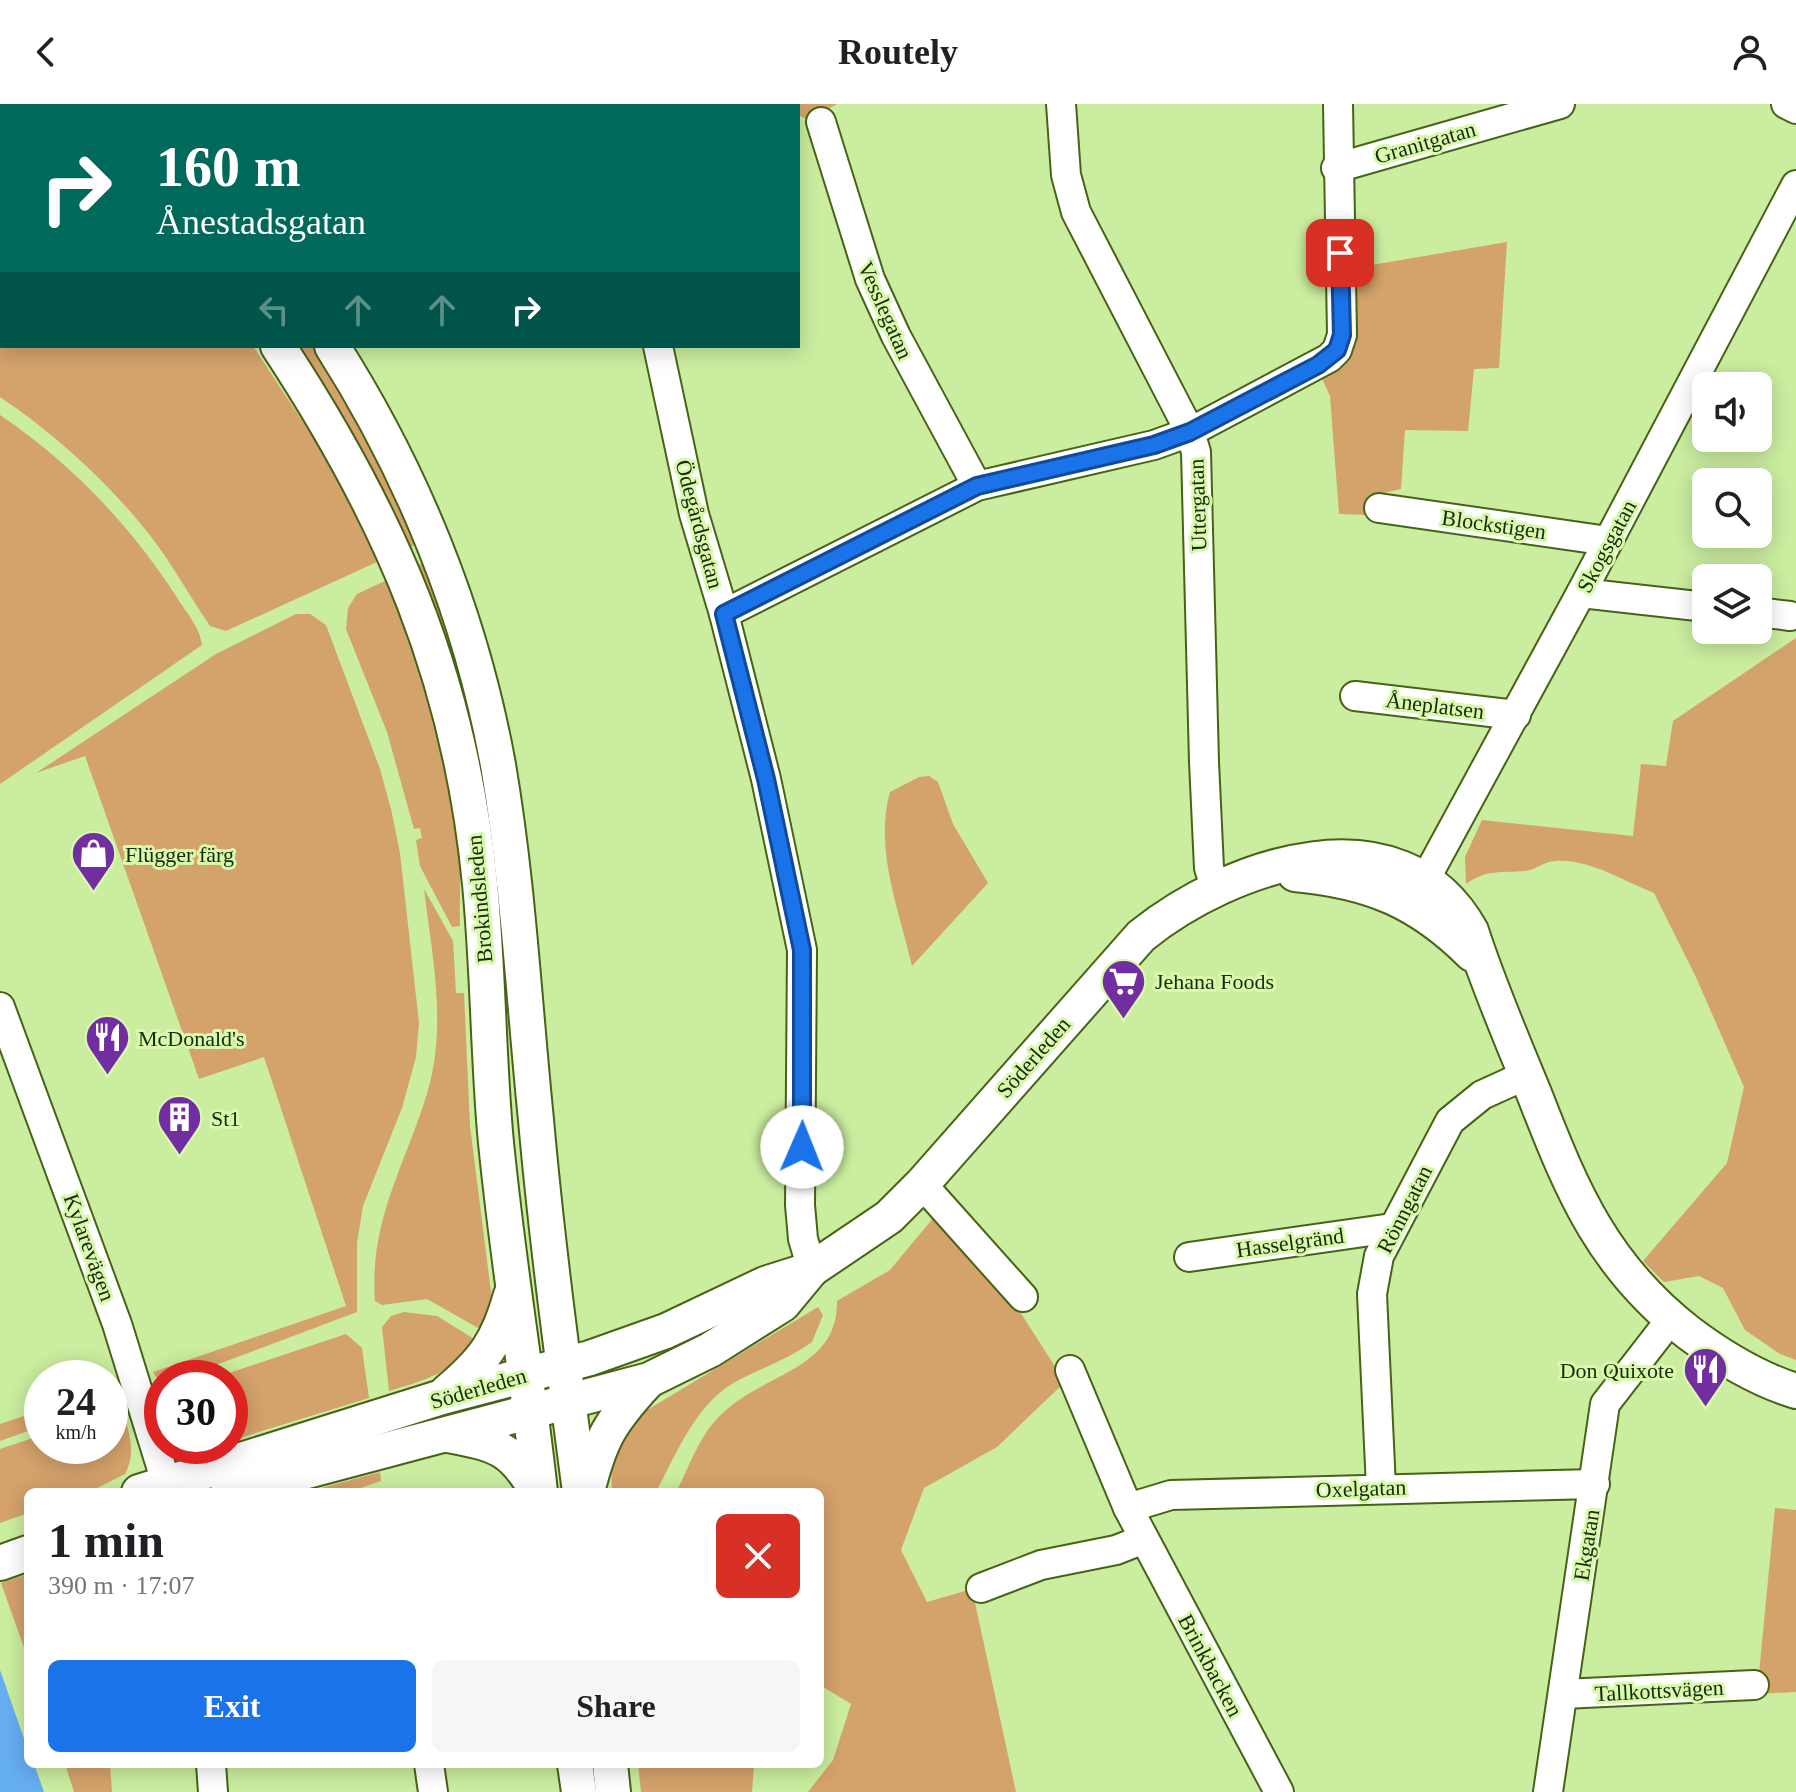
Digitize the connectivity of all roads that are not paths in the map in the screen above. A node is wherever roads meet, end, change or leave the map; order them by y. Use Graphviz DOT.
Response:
graph roads {
  1 [pos="1061,104"];
  2 [pos="1338,104"];
  3 [pos="1560,104"];
  4 [pos="1786,104"];
  5 [pos="1796,109"];
  6 [pos="821,122"];
  7 [pos="1336,168"];
  8 [pos="1796,185"];
  9 [pos="279,348"];
  10 [pos="333,348"];
  11 [pos="658,348"];
  12 [pos="1190,432"];
  13 [pos="977,486"];
  14 [pos="1379,508"];
  15 [pos="1608,541"];
  16 [pos="1581,593"];
  17 [pos="1692,605"];
  18 [pos="724,614"];
  19 [pos="1772,614"];
  20 [pos="1790,616"];
  21 [pos="1355,696"];
  22 [pos="1516,715"];
  23 [pos="1215,887"];
  24 [pos="1419,892"];
  25 [pos="0,1007"];
  26 [pos="1526,1075"];
  27 [pos="922,1184"];
  28 [pos="1392,1228"];
  29 [pos="1189,1257"];
  30 [pos="812,1269"];
  31 [pos="513,1287"];
  32 [pos="1023,1297"];
  33 [pos="1671,1319"];
  34 [pos="563,1365"];
  35 [pos="1070,1370"];
  36 [pos="525,1374"];
  37 [pos="649,1380"];
  38 [pos="1796,1391"];
  39 [pos="442,1397"];
  40 [pos="569,1403"];
  41 [pos="530,1412"];
  42 [pos="440,1433"];
  43 [pos="1595,1484"];
  44 [pos="158,1488"];
  45 [pos="161,1488"];
  46 [pos="242,1488"];
  47 [pos="535,1488"];
  48 [pos="538,1488"];
  49 [pos="580,1488"];
  50 [pos="588,1488"];
  51 [pos="1381,1488"];
  52 [pos="1128,1508"];
  53 [pos="1144,1539"];
  54 [pos="21,1543"];
  55 [pos="0,1563"];
  56 [pos="981,1588"];
  57 [pos="1754,1685"];
  58 [pos="1563,1694"];
  59 [pos="211,1768"];
  60 [pos="430,1768"];
  61 [pos="576,1768"];
  62 [pos="610,1768"];
  63 [pos="213,1792"];
  64 [pos="433,1792"];
  65 [pos="579,1792"];
  66 [pos="613,1792"];
  67 [pos="1279,1792"];
  68 [pos="1548,1792"];
  1 -- 12 [label="street, Uttergatan"];
  2 -- 7 [label="street"];
  3 -- 7 [label="street, Granitgatan"];
  4 -- 5 [label="street"];
  6 -- 13 [label="street, Vesslegatan"];
  7 -- 12 [label="street"];
  8 -- 15 [label="street, Skogsgatan"];
  9 -- 31 [label="main road, Brokindsleden"];
  10 -- 34 [label="main road, Brokindsleden"];
  11 -- 18 [label="street, Ödegårdsgatan"];
  12 -- 13 [label="street"];
  12 -- 23 [label="street, Uttergatan"];
  13 -- 18 [label="street"];
  14 -- 15 [label="street, Blockstigen"];
  15 -- 16 [label="street, Skogsgatan"];
  16 -- 17 [label="street"];
  16 -- 22 [label="street, Skogsgatan"];
  18 -- 30 [label="street, Ödegårdsgatan"];
  19 -- 20 [label="street"];
  21 -- 22 [label="street, Åneplatsen"];
  22 -- 24 [label="street, Skogsgatan"];
  23 -- 24 [label="main road, Söderleden"];
  23 -- 27 [label="main road, Söderleden"];
  24 -- 26 [label="main road, Söderleden"];
  25 -- 44 [label="street, Kylarevägen"];
  26 -- 28 [label="street, Rönngatan"];
  26 -- 33 [label="main road, Söderleden"];
  27 -- 30 [label="main road, Söderleden"];
  27 -- 32 [label="street"];
  28 -- 29 [label="street, Hasselgränd"];
  28 -- 51 [label="street, Rönngatan"];
  30 -- 34 [label="main road, Söderleden"];
  30 -- 37 [label="main road, Söderleden"];
  31 -- 36 [label="main road, Brokindsleden"];
  31 -- 39 [label="main road"];
  33 -- 38 [label="main road, Söderleden"];
  33 -- 43 [label="street, Ekgatan"];
  34 -- 36 [label="main road, Söderleden"];
  34 -- 40 [label="main road, Brokindsleden"];
  35 -- 52 [label="street, Brinkbacken"];
  36 -- 39 [label="main road, Söderleden"];
  36 -- 41 [label="main road, Brokindsleden"];
  37 -- 40 [label="main road, Söderleden"];
  37 -- 50 [label="main road"];
  39 -- 45 [label="main road, Söderleden"];
  40 -- 41 [label="main road, Söderleden"];
  40 -- 49 [label="main road, Brokindsleden"];
  41 -- 42 [label="main road, Söderleden"];
  41 -- 48 [label="main road, Brokindsleden"];
  42 -- 46 [label="main road, Söderleden"];
  42 -- 47 [label="main road"];
  43 -- 51 [label="street, Oxelgatan"];
  43 -- 58 [label="street, Ekgatan"];
  51 -- 52 [label="street, Oxelgatan"];
  52 -- 53 [label="street, Brinkbacken"];
  53 -- 56 [label="street"];
  53 -- 67 [label="street, Brinkbacken"];
  54 -- 55 [label="main road"];
  57 -- 58 [label="street, Tallkottsvägen"];
  58 -- 68 [label="street, Ekgatan"];
  59 -- 63 [label="street"];
  60 -- 64 [label="street"];
  61 -- 65 [label="main road"];
  62 -- 66 [label="main road"];
}
